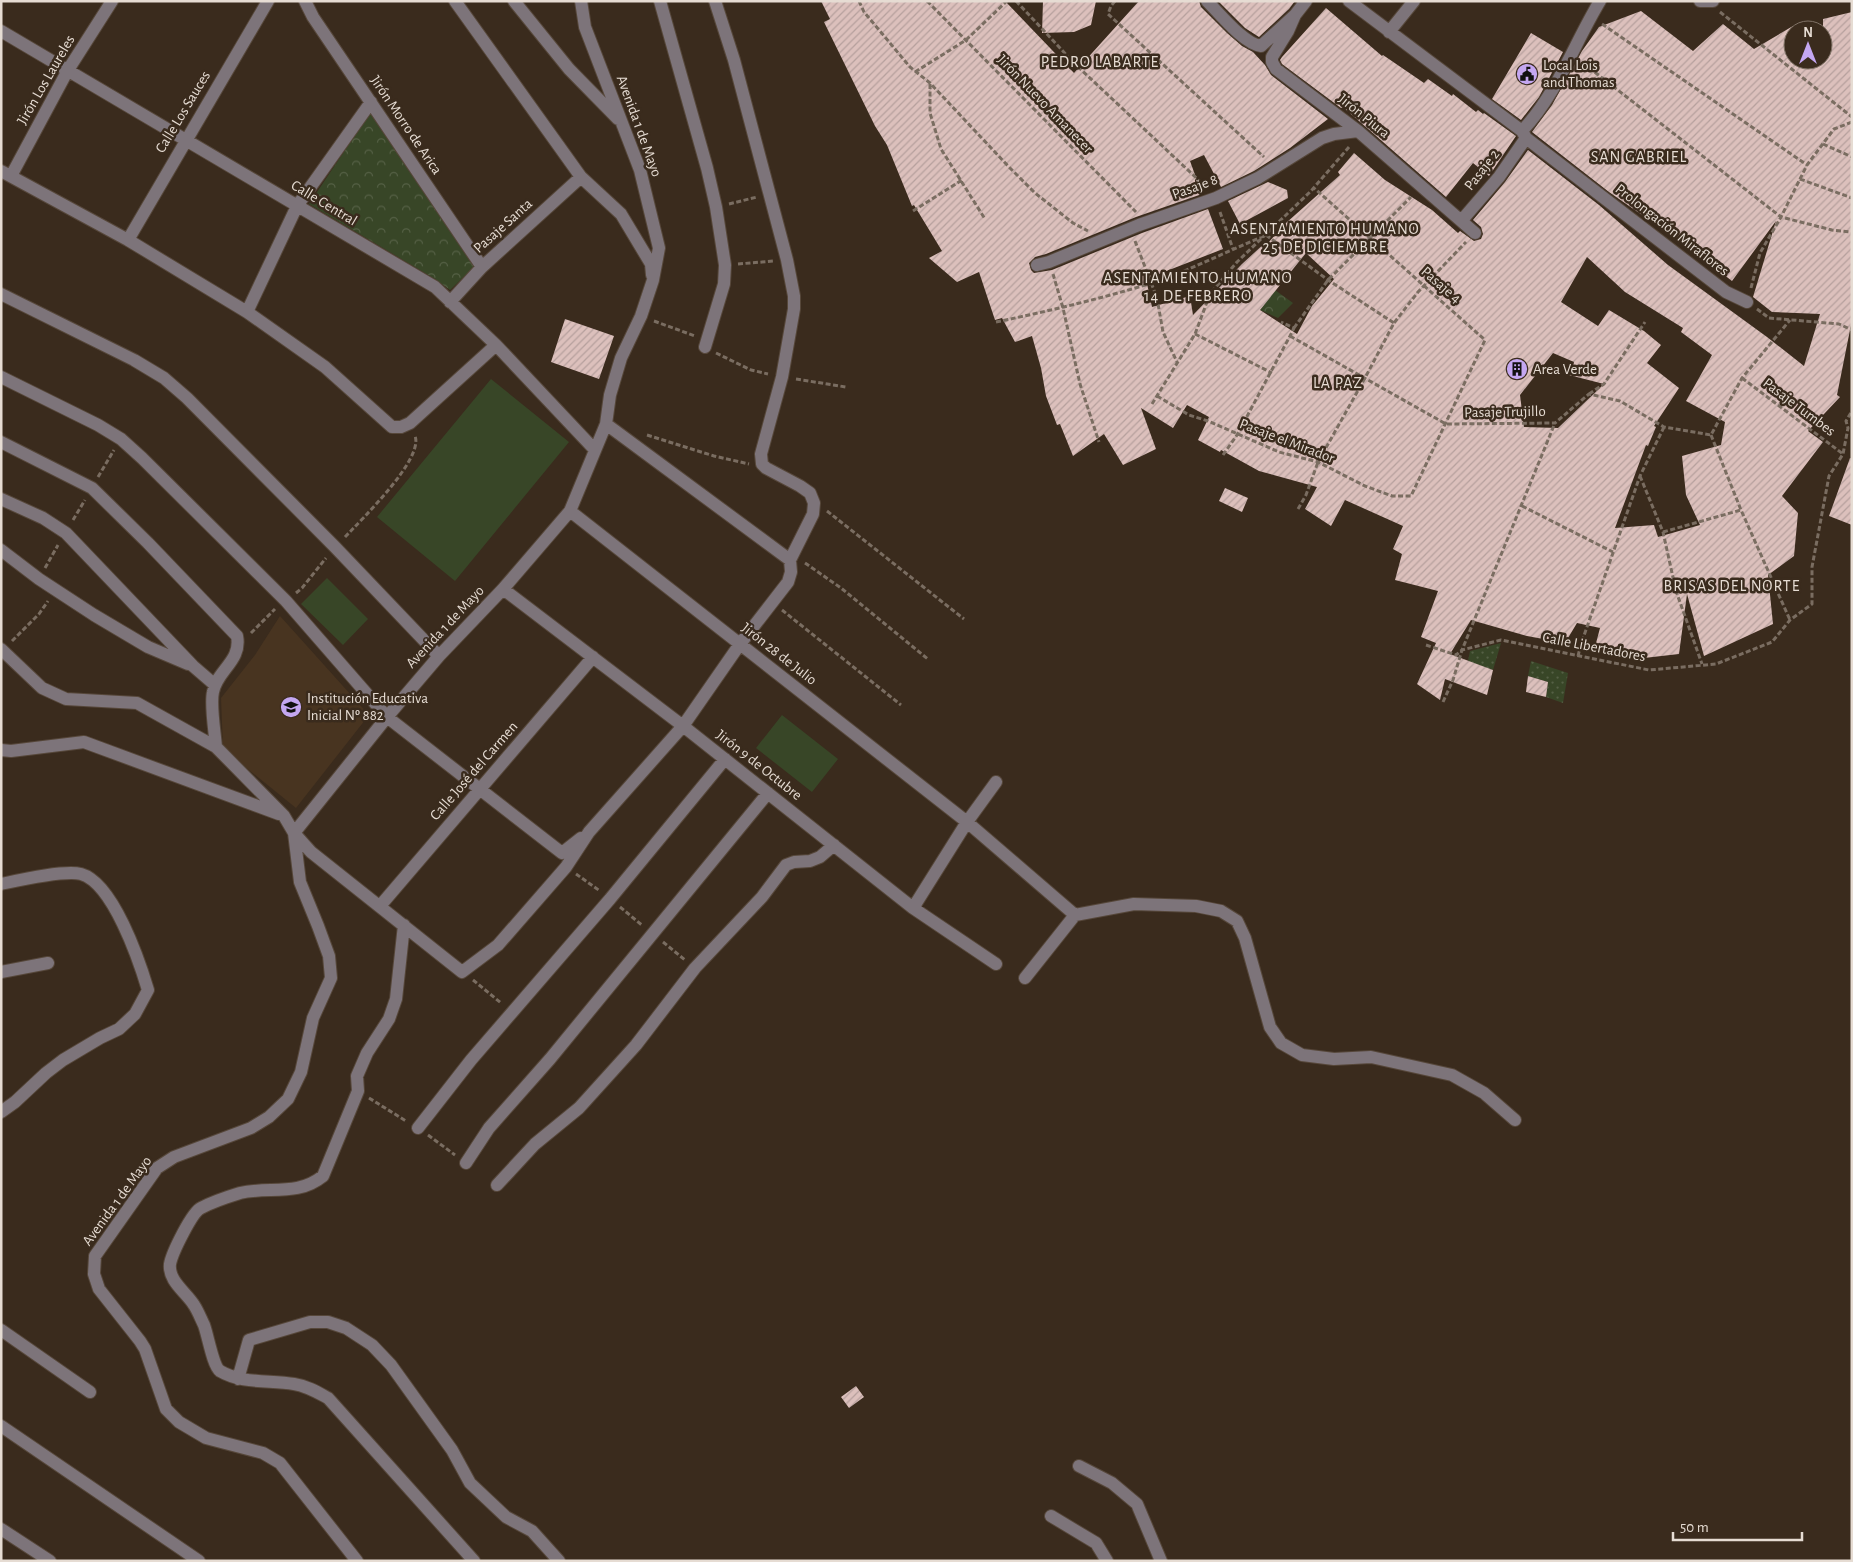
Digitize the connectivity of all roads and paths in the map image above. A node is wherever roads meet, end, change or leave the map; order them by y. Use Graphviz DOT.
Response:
graph roads {
  1 [pos="112,1"];
  2 [pos="268,1"];
  3 [pos="305,1"];
  4 [pos="455,1"];
  5 [pos="514,1"];
  6 [pos="581,1"];
  7 [pos="660,1"];
  8 [pos="714,1"];
  9 [pos="859,1"];
  10 [pos="927,1"];
  11 [pos="1007,1"];
  12 [pos="1016,1"];
  13 [pos="1115,1"];
  14 [pos="1207,1"];
  15 [pos="1306,1"];
  16 [pos="1349,1"];
  17 [pos="1414,1"];
  18 [pos="1600,1"];
  19 [pos="1707,2"];
  20 [pos="1296,15"];
  21 [pos="1591,16"];
  22 [pos="1,30"];
  23 [pos="1389,32"];
  24 [pos="966,40"];
  25 [pos="1572,54"];
  26 [pos="68,70"];
  27 [pos="915,72"];
  28 [pos="930,83"];
  29 [pos="371,102"];
  30 [pos="1852,117"];
  31 [pos="1852,122"];
  32 [pos="622,123"];
  33 [pos="1360,132"];
  34 [pos="1524,134"];
  35 [pos="185,140"];
  36 [pos="1823,144"];
  37 [pos="1852,157"];
  38 [pos="1807,165"];
  39 [pos="1276,168"];
  40 [pos="6,173"];
  41 [pos="581,177"];
  42 [pos="1800,179"];
  43 [pos="962,180"];
  44 [pos="1422,186"];
  45 [pos="1314,188"];
  46 [pos="768,194"];
  47 [pos="1216,198"];
  48 [pos="1852,198"];
  49 [pos="297,206"];
  50 [pos="716,207"];
  51 [pos="913,211"];
  52 [pos="1781,216"];
  53 [pos="985,219"];
  54 [pos="1462,220"];
  55 [pos="1148,221"];
  56 [pos="1130,229"];
  57 [pos="1475,232"];
  58 [pos="1852,232"];
  59 [pos="1266,234"];
  60 [pos="1370,238"];
  61 [pos="1106,239"];
  62 [pos="128,240"];
  63 [pos="1233,249"];
  64 [pos="787,260"];
  65 [pos="1043,263"];
  66 [pos="725,265"];
  67 [pos="482,267"];
  68 [pos="653,280"];
  69 [pos="1328,280"];
  70 [pos="1152,283"];
  71 [pos="1424,286"];
  72 [pos="1,294"];
  73 [pos="450,302"];
  74 [pos="1747,302"];
  75 [pos="1063,308"];
  76 [pos="246,312"];
  77 [pos="641,316"];
  78 [pos="1790,320"];
  79 [pos="996,322"];
  80 [pos="1281,322"];
  81 [pos="1645,322"];
  82 [pos="1394,323"];
  83 [pos="1294,328"];
  84 [pos="1852,330"];
  85 [pos="1195,334"];
  86 [pos="1290,336"];
  87 [pos="496,345"];
  88 [pos="705,347"];
  89 [pos="1177,362"];
  90 [pos="1272,373"];
  91 [pos="1,377"];
  92 [pos="782,377"];
  93 [pos="1365,378"];
  94 [pos="1742,378"];
  95 [pos="846,387"];
  96 [pos="1589,394"];
  97 [pos="1157,396"];
  98 [pos="1152,404"];
  99 [pos="1852,411"];
  100 [pos="1555,423"];
  101 [pos="606,424"];
  102 [pos="1446,424"];
  103 [pos="1664,427"];
  104 [pos="1850,429"];
  105 [pos="644,434"];
  106 [pos="1237,435"];
  107 [pos="1711,435"];
  108 [pos="121,440"];
  109 [pos="1,442"];
  110 [pos="1099,442"];
  111 [pos="595,450"];
  112 [pos="1844,454"];
  113 [pos="1223,455"];
  114 [pos="1318,462"];
  115 [pos="762,464"];
  116 [pos="1640,476"];
  117 [pos="92,488"];
  118 [pos="1,499"];
  119 [pos="814,503"];
  120 [pos="1522,506"];
  121 [pos="1298,509"];
  122 [pos="1741,510"];
  123 [pos="570,511"];
  124 [pos="66,532"];
  125 [pos="1663,532"];
  126 [pos="1,550"];
  127 [pos="1614,552"];
  128 [pos="791,557"];
  129 [pos="39,579"];
  130 [pos="502,589"];
  131 [pos="55,590"];
  132 [pos="772,602"];
  133 [pos="964,619"];
  134 [pos="1790,620"];
  135 [pos="740,644"];
  136 [pos="1426,645"];
  137 [pos="2,650"];
  138 [pos="1462,650"];
  139 [pos="438,656"];
  140 [pos="1578,656"];
  141 [pos="593,657"];
  142 [pos="929,660"];
  143 [pos="1702,664"];
  144 [pos="193,666"];
  145 [pos="215,685"];
  146 [pos="1443,702"];
  147 [pos="900,705"];
  148 [pos="387,716"];
  149 [pos="683,726"];
  150 [pos="216,747"];
  151 [pos="1,750"];
  152 [pos="725,759"];
  153 [pos="996,782"];
  154 [pos="479,789"];
  155 [pos="768,793"];
  156 [pos="284,816"];
  157 [pos="967,822"];
  158 [pos="589,832"];
  159 [pos="294,833"];
  160 [pos="834,845"];
  161 [pos="566,867"];
  162 [pos="1,884"];
  163 [pos="610,899"];
  164 [pos="380,906"];
  165 [pos="913,908"];
  166 [pos="1075,915"];
  167 [pos="404,925"];
  168 [pos="653,934"];
  169 [pos="48,963"];
  170 [pos="996,964"];
  171 [pos="695,968"];
  172 [pos="1,972"];
  173 [pos="462,972"];
  174 [pos="1025,978"];
  175 [pos="513,1013"];
  176 [pos="1,1112"];
  177 [pos="1515,1120"];
  178 [pos="418,1128"];
  179 [pos="466,1163"];
  180 [pos="497,1184"];
  181 [pos="1,1330"];
  182 [pos="238,1379"];
  183 [pos="90,1392"];
  184 [pos="1,1426"];
  185 [pos="1079,1466"];
  186 [pos="1051,1516"];
  187 [pos="1,1529"];
  188 [pos="50,1561"];
  189 [pos="199,1561"];
  190 [pos="357,1561"];
  191 [pos="474,1561"];
  192 [pos="559,1561"];
  193 [pos="1107,1561"];
  194 [pos="1161,1561"];
  1 -- 26 [label="street, Jirón Los Laureles"];
  2 -- 35 [label="street, Calle Los Sauces"];
  3 -- 29 [label="street, Jirón Morro de Arica"];
  4 -- 41 [label="street"];
  5 -- 32 [label="street"];
  6 -- 32 [label="street, Avenida 1 de Mayo"];
  7 -- 50 [label="street"];
  8 -- 46 [label="street"];
  9 -- 27 [label="path"];
  10 -- 24 [label="path, Jirón Nuevo Amanecer"];
  11 -- 24 [label="path"];
  12 -- 47 [label="path"];
  13 -- 39 [label="path"];
  14 -- 20 [label="street"];
  15 -- 20 [label="street"];
  16 -- 23 [label="street, Prolongación Miraflores"];
  17 -- 23 [label="street"];
  18 -- 21 [label="street, Pasaje 2"];
  19 -- 30 [label="path"];
  20 -- 33 [label="street, Jirón Piura"];
  21 -- 25 [label="street, Pasaje 2"];
  21 -- 38 [label="path"];
  22 -- 26 [label="street, Calle Central"];
  23 -- 34 [label="street, Prolongación Miraflores"];
  24 -- 27 [label="path"];
  24 -- 55 [label="path, Jirón Nuevo Amanecer"];
  25 -- 34 [label="street, Pasaje 2"];
  25 -- 52 [label="path"];
  26 -- 35 [label="street, Calle Central"];
  26 -- 40 [label="street, Jirón Los Laureles"];
  27 -- 28 [label="path"];
  28 -- 43 [label="path"];
  28 -- 61 [label="path"];
  29 -- 49 [label="street"];
  29 -- 67 [label="street, Jirón Morro de Arica"];
  31 -- 36 [label="path"];
  32 -- 68 [label="street, Avenida 1 de Mayo"];
  33 -- 39 [label="street, Pasaje 8"];
  33 -- 44 [label="street, Jirón Piura"];
  33 -- 45 [label="path"];
  34 -- 54 [label="street, Pasaje 2"];
  34 -- 74 [label="street, Prolongación Miraflores"];
  35 -- 49 [label="street, Calle Central"];
  35 -- 62 [label="street, Calle Los Sauces"];
  36 -- 37 [label="path"];
  36 -- 38 [label="path"];
  38 -- 42 [label="path"];
  39 -- 47 [label="street, Pasaje 8"];
  40 -- 62 [label="street"];
  41 -- 67 [label="street, Pasaje Santa"];
  41 -- 68 [label="street"];
  42 -- 48 [label="path"];
  42 -- 52 [label="path"];
  43 -- 51 [label="path"];
  43 -- 53 [label="path"];
  44 -- 54 [label="street, Jirón Piura"];
  44 -- 60 [label="path"];
  45 -- 59 [label="path"];
  45 -- 60 [label="path, Pasaje 4"];
  46 -- 50 [label="path"];
  46 -- 64 [label="street"];
  47 -- 55 [label="street, Pasaje 8"];
  47 -- 63 [label="path"];
  49 -- 73 [label="street, Calle Central"];
  49 -- 76 [label="street"];
  50 -- 66 [label="street"];
  52 -- 58 [label="path"];
  52 -- 74 [label="path"];
  54 -- 57 [label="street, Jirón Piura"];
  55 -- 56 [label="street, Pasaje 8"];
  56 -- 61 [label="street, Pasaje 8"];
  56 -- 70 [label="path"];
  57 -- 71 [label="path"];
  59 -- 63 [label="path"];
  59 -- 69 [label="path"];
  59 -- 85 [label="path"];
  60 -- 69 [label="path"];
  60 -- 71 [label="path, Pasaje 4"];
  61 -- 65 [label="street, Pasaje 8"];
  62 -- 76 [label="street"];
  63 -- 70 [label="path"];
  64 -- 66 [label="path"];
  64 -- 92 [label="street"];
  65 -- 75 [label="path"];
  66 -- 88 [label="street"];
  67 -- 73 [label="street, Pasaje Santa"];
  68 -- 77 [label="street, Avenida 1 de Mayo"];
  69 -- 82 [label="path"];
  69 -- 83 [label="path"];
  70 -- 75 [label="path"];
  70 -- 89 [label="path"];
  71 -- 82 [label="path"];
  71 -- 102 [label="path, Pasaje 4"];
  72 -- 139 [label="street"];
  73 -- 87 [label="street, Calle Central"];
  74 -- 78 [label="path"];
  75 -- 79 [label="path"];
  75 -- 110 [label="path"];
  76 -- 87 [label="street"];
  77 -- 88 [label="path"];
  77 -- 101 [label="street, Avenida 1 de Mayo"];
  78 -- 84 [label="path"];
  78 -- 94 [label="path"];
  80 -- 83 [label="path"];
  81 -- 96 [label="path, Pasaje Trujillo"];
  82 -- 93 [label="path"];
  83 -- 86 [label="path"];
  85 -- 89 [label="path"];
  85 -- 90 [label="path"];
  86 -- 90 [label="path"];
  86 -- 93 [label="path, Pasaje Trujillo"];
  87 -- 111 [label="street, Calle Central"];
  88 -- 92 [label="path"];
  89 -- 97 [label="path"];
  90 -- 106 [label="path"];
  91 -- 108 [label="street"];
  92 -- 95 [label="path"];
  92 -- 115 [label="street"];
  93 -- 102 [label="path, Pasaje Trujillo"];
  93 -- 114 [label="path"];
  94 -- 107 [label="path"];
  94 -- 112 [label="path, Pasaje Tumbes"];
  96 -- 100 [label="path, Pasaje Trujillo"];
  96 -- 103 [label="path"];
  97 -- 98 [label="path"];
  97 -- 106 [label="path, Pasaje el Mirador"];
  99 -- 104 [label="path, Calle Libertadores"];
  100 -- 102 [label="path, Pasaje Trujillo"];
  100 -- 120 [label="path"];
  101 -- 111 [label="street, Avenida 1 de Mayo"];
  101 -- 128 [label="street"];
  102 -- 114 [label="path, Pasaje el Mirador"];
  103 -- 107 [label="path"];
  103 -- 116 [label="path"];
  104 -- 112 [label="path, Calle Libertadores"];
  105 -- 115 [label="path"];
  106 -- 113 [label="path"];
  106 -- 114 [label="path, Pasaje el Mirador"];
  107 -- 122 [label="path"];
  108 -- 117 [label="path"];
  108 -- 148 [label="street"];
  109 -- 117 [label="street"];
  111 -- 123 [label="street, Avenida 1 de Mayo"];
  112 -- 134 [label="path, Calle Libertadores"];
  114 -- 121 [label="path"];
  115 -- 119 [label="street"];
  116 -- 125 [label="path"];
  116 -- 127 [label="path"];
  117 -- 124 [label="path"];
  117 -- 145 [label="street"];
  118 -- 124 [label="street"];
  119 -- 128 [label="street"];
  119 -- 133 [label="path"];
  120 -- 127 [label="path"];
  120 -- 138 [label="path"];
  122 -- 125 [label="path"];
  122 -- 134 [label="path"];
  123 -- 130 [label="street, Avenida 1 de Mayo"];
  123 -- 135 [label="street, Jirón 28 de Julio"];
  124 -- 129 [label="path"];
  124 -- 144 [label="street"];
  125 -- 143 [label="path"];
  126 -- 129 [label="street"];
  127 -- 140 [label="path"];
  128 -- 132 [label="street"];
  128 -- 142 [label="path"];
  129 -- 131 [label="street"];
  130 -- 139 [label="street, Avenida 1 de Mayo"];
  130 -- 141 [label="street, Jirón 9 de Octubre"];
  131 -- 137 [label="path"];
  131 -- 144 [label="street"];
  132 -- 135 [label="street"];
  132 -- 147 [label="path"];
  134 -- 143 [label="path, Calle Libertadores"];
  135 -- 149 [label="street"];
  135 -- 157 [label="street, Jirón 28 de Julio"];
  136 -- 138 [label="path, Calle Libertadores"];
  137 -- 150 [label="street"];
  138 -- 140 [label="path, Calle Libertadores"];
  138 -- 146 [label="path"];
  139 -- 148 [label="street, Avenida 1 de Mayo"];
  140 -- 143 [label="path, Calle Libertadores"];
  141 -- 149 [label="street, Jirón 9 de Octubre"];
  141 -- 154 [label="street, Calle José del Carmen"];
  144 -- 145 [label="street"];
  145 -- 150 [label="street"];
  148 -- 154 [label="street"];
  148 -- 159 [label="street, Avenida 1 de Mayo"];
  149 -- 152 [label="street, Jirón 9 de Octubre"];
  149 -- 158 [label="street"];
  150 -- 156 [label="street"];
  151 -- 156 [label="street"];
  152 -- 155 [label="street, Jirón 9 de Octubre"];
  152 -- 163 [label="street"];
  153 -- 157 [label="street"];
  154 -- 158 [label="street"];
  154 -- 164 [label="street, Calle José del Carmen"];
  155 -- 160 [label="street, Jirón 9 de Octubre"];
  155 -- 168 [label="street"];
  156 -- 159 [label="street"];
  157 -- 165 [label="street"];
  157 -- 166 [label="street, Jirón 28 de Julio"];
  158 -- 161 [label="street"];
  159 -- 164 [label="street"];
  159 -- 190 [label="street, Avenida 1 de Mayo"];
  160 -- 165 [label="street, Jirón 9 de Octubre"];
  160 -- 171 [label="street"];
  161 -- 163 [label="path"];
  161 -- 173 [label="street"];
  162 -- 176 [label="street"];
  163 -- 168 [label="path"];
  163 -- 175 [label="street"];
  164 -- 167 [label="street"];
  165 -- 170 [label="street, Jirón 9 de Octubre"];
  166 -- 174 [label="street"];
  166 -- 177 [label="street"];
  167 -- 173 [label="street"];
  167 -- 182 [label="street"];
  168 -- 171 [label="path"];
  168 -- 179 [label="street"];
  169 -- 172 [label="street"];
  171 -- 180 [label="street"];
  173 -- 175 [label="path"];
  175 -- 178 [label="street"];
  181 -- 183 [label="street"];
  182 -- 191 [label="street"];
  182 -- 192 [label="street"];
  184 -- 189 [label="street"];
  185 -- 194 [label="street"];
  186 -- 193 [label="street"];
  187 -- 188 [label="street"];
}
